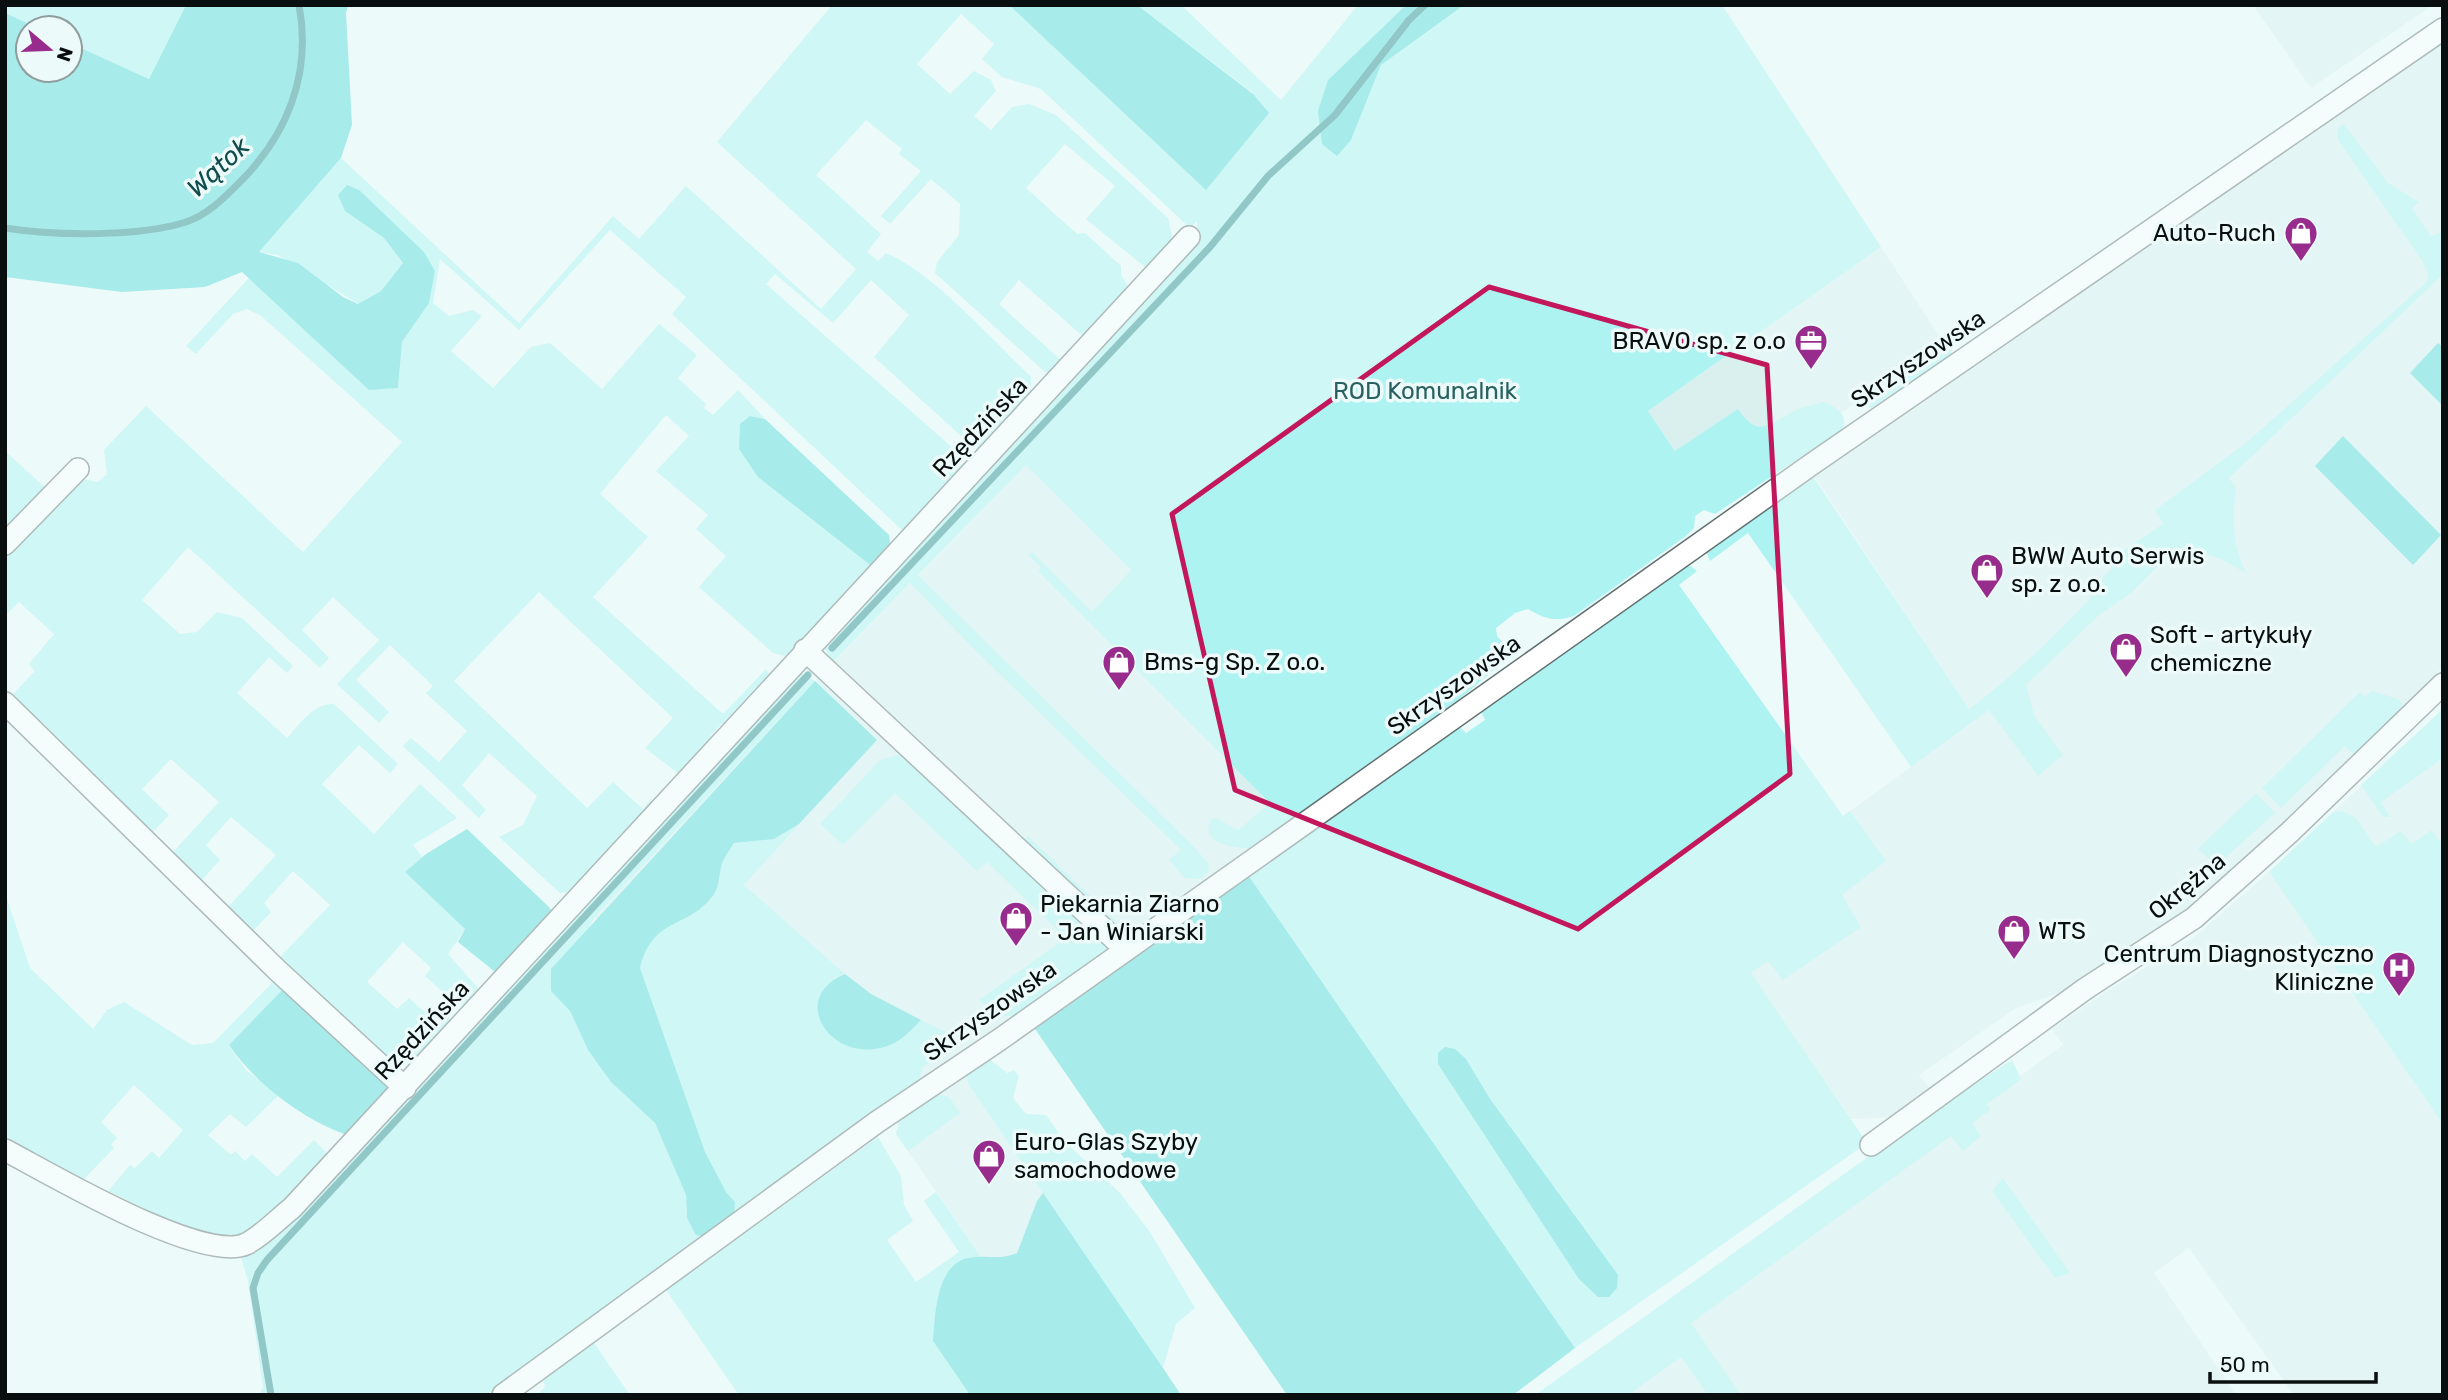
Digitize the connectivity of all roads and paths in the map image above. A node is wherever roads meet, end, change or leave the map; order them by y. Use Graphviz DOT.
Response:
graph roads {
  1 [pos="2443,29"];
  2 [pos="1189,237"];
  3 [pos="78,469"];
  4 [pos="5,544"];
  5 [pos="806,650"];
  6 [pos="2443,684"];
  7 [pos="5,703"];
  8 [pos="1124,948"];
  9 [pos="405,1088"];
  10 [pos="1871,1145"];
  11 [pos="5,1150"];
  12 [pos="503,1395"];
  1 -- 8 [label="street, Skrzyszowska"];
  2 -- 5 [label="street, Rzędzińska"];
  3 -- 4 [label="street"];
  5 -- 8 [label="street"];
  5 -- 9 [label="street, Rzędzińska"];
  6 -- 10 [label="street, Okrężna"];
  7 -- 9 [label="street"];
  8 -- 12 [label="street, Skrzyszowska"];
  9 -- 11 [label="street, Rzędzińska"];
}
